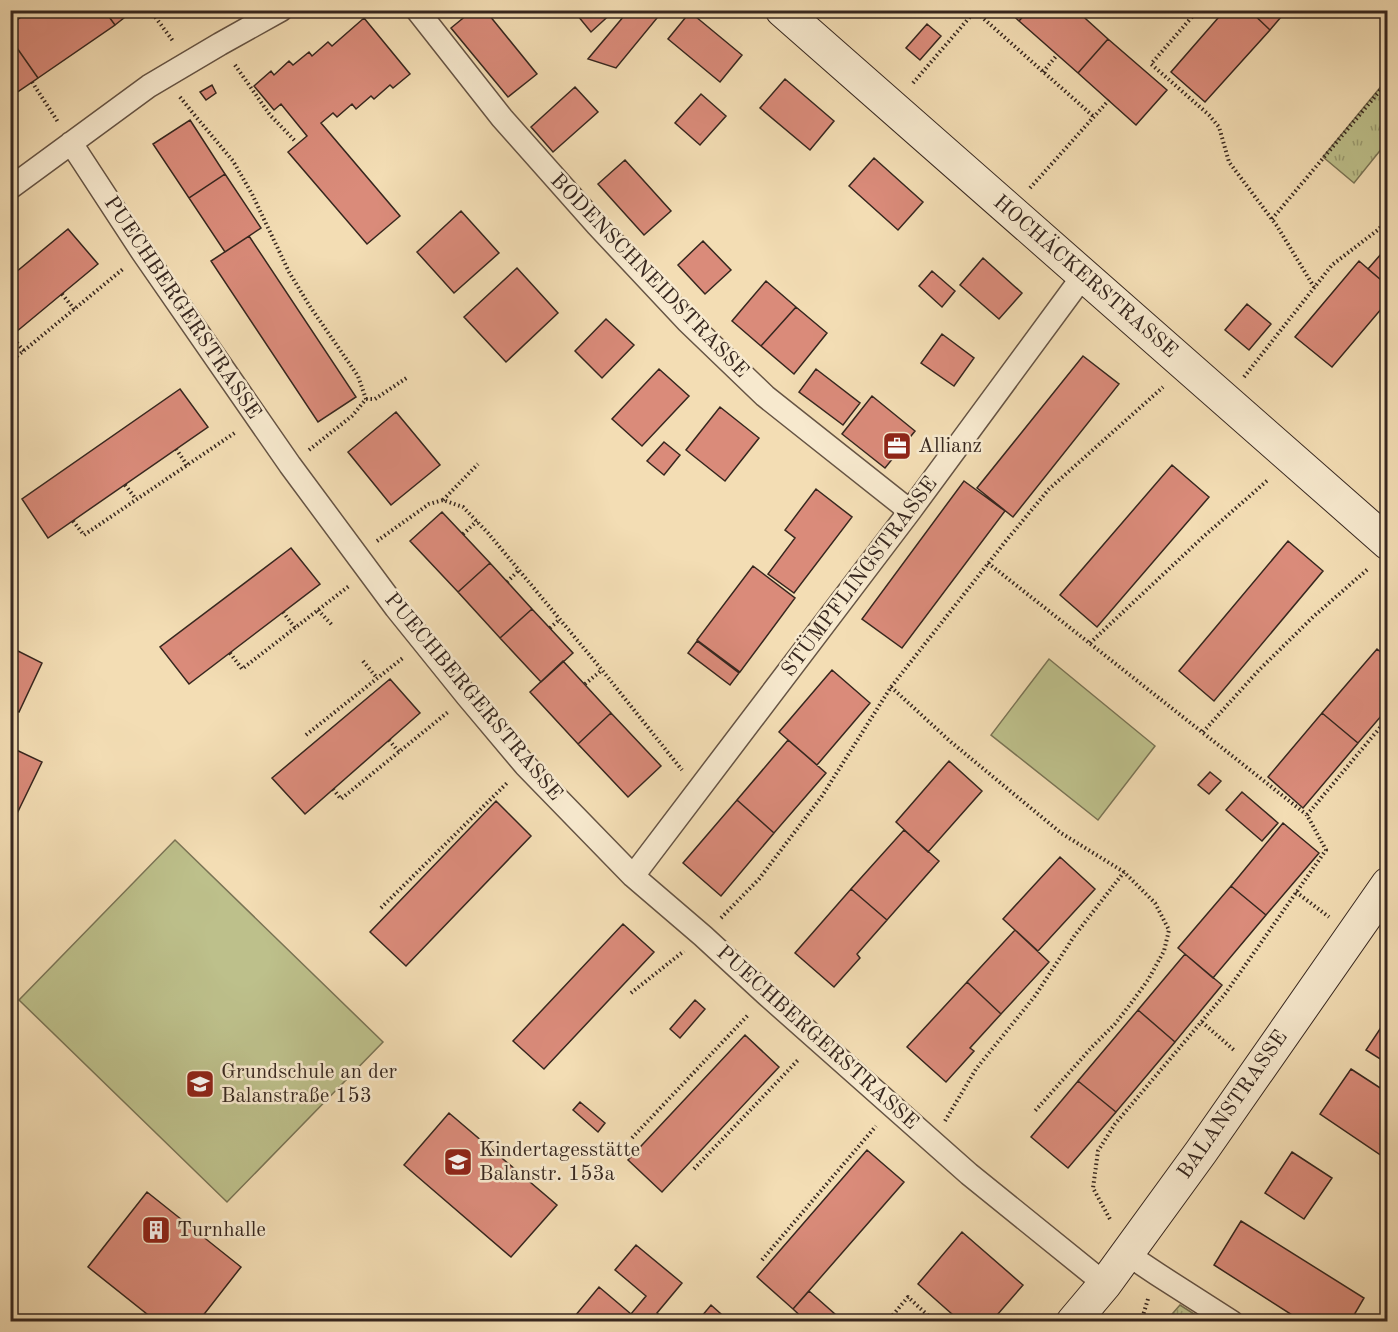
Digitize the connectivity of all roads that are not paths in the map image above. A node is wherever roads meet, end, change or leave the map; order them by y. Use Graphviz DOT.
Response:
graph roads {
  1 [pos="281,10"];
  2 [pos="417,10"];
  3 [pos="782,10"];
  4 [pos="71,143"];
  5 [pos="10,188"];
  6 [pos="1083,276"];
  7 [pos="910,511"];
  8 [pos="1379,554"];
  9 [pos="633,876"];
  10 [pos="1388,884"];
  11 [pos="1128,1254"];
  12 [pos="1105,1284"];
  13 [pos="1073,1322"];
  14 [pos="1233,1322"];
  1 -- 4 [label="street"];
  2 -- 7 [label="street, BODENSCHNEIDSTRASSE"];
  3 -- 6 [label="street, HOCHÄCKERSTRASSE"];
  4 -- 5 [label="street"];
  4 -- 9 [label="street, PUECHBERGERSTRASSE"];
  6 -- 7 [label="street, STÜMPFLINGSTRASSE"];
  6 -- 8 [label="street, HOCHÄCKERSTRASSE"];
  7 -- 9 [label="street, STÜMPFLINGSTRASSE"];
  9 -- 12 [label="street, PUECHBERGERSTRASSE"];
  10 -- 11 [label="street, BALANSTRASSE"];
  11 -- 12 [label="street, BALANSTRASSE"];
  11 -- 14 [label="street"];
  12 -- 13 [label="street, BALANSTRASSE"];
}
